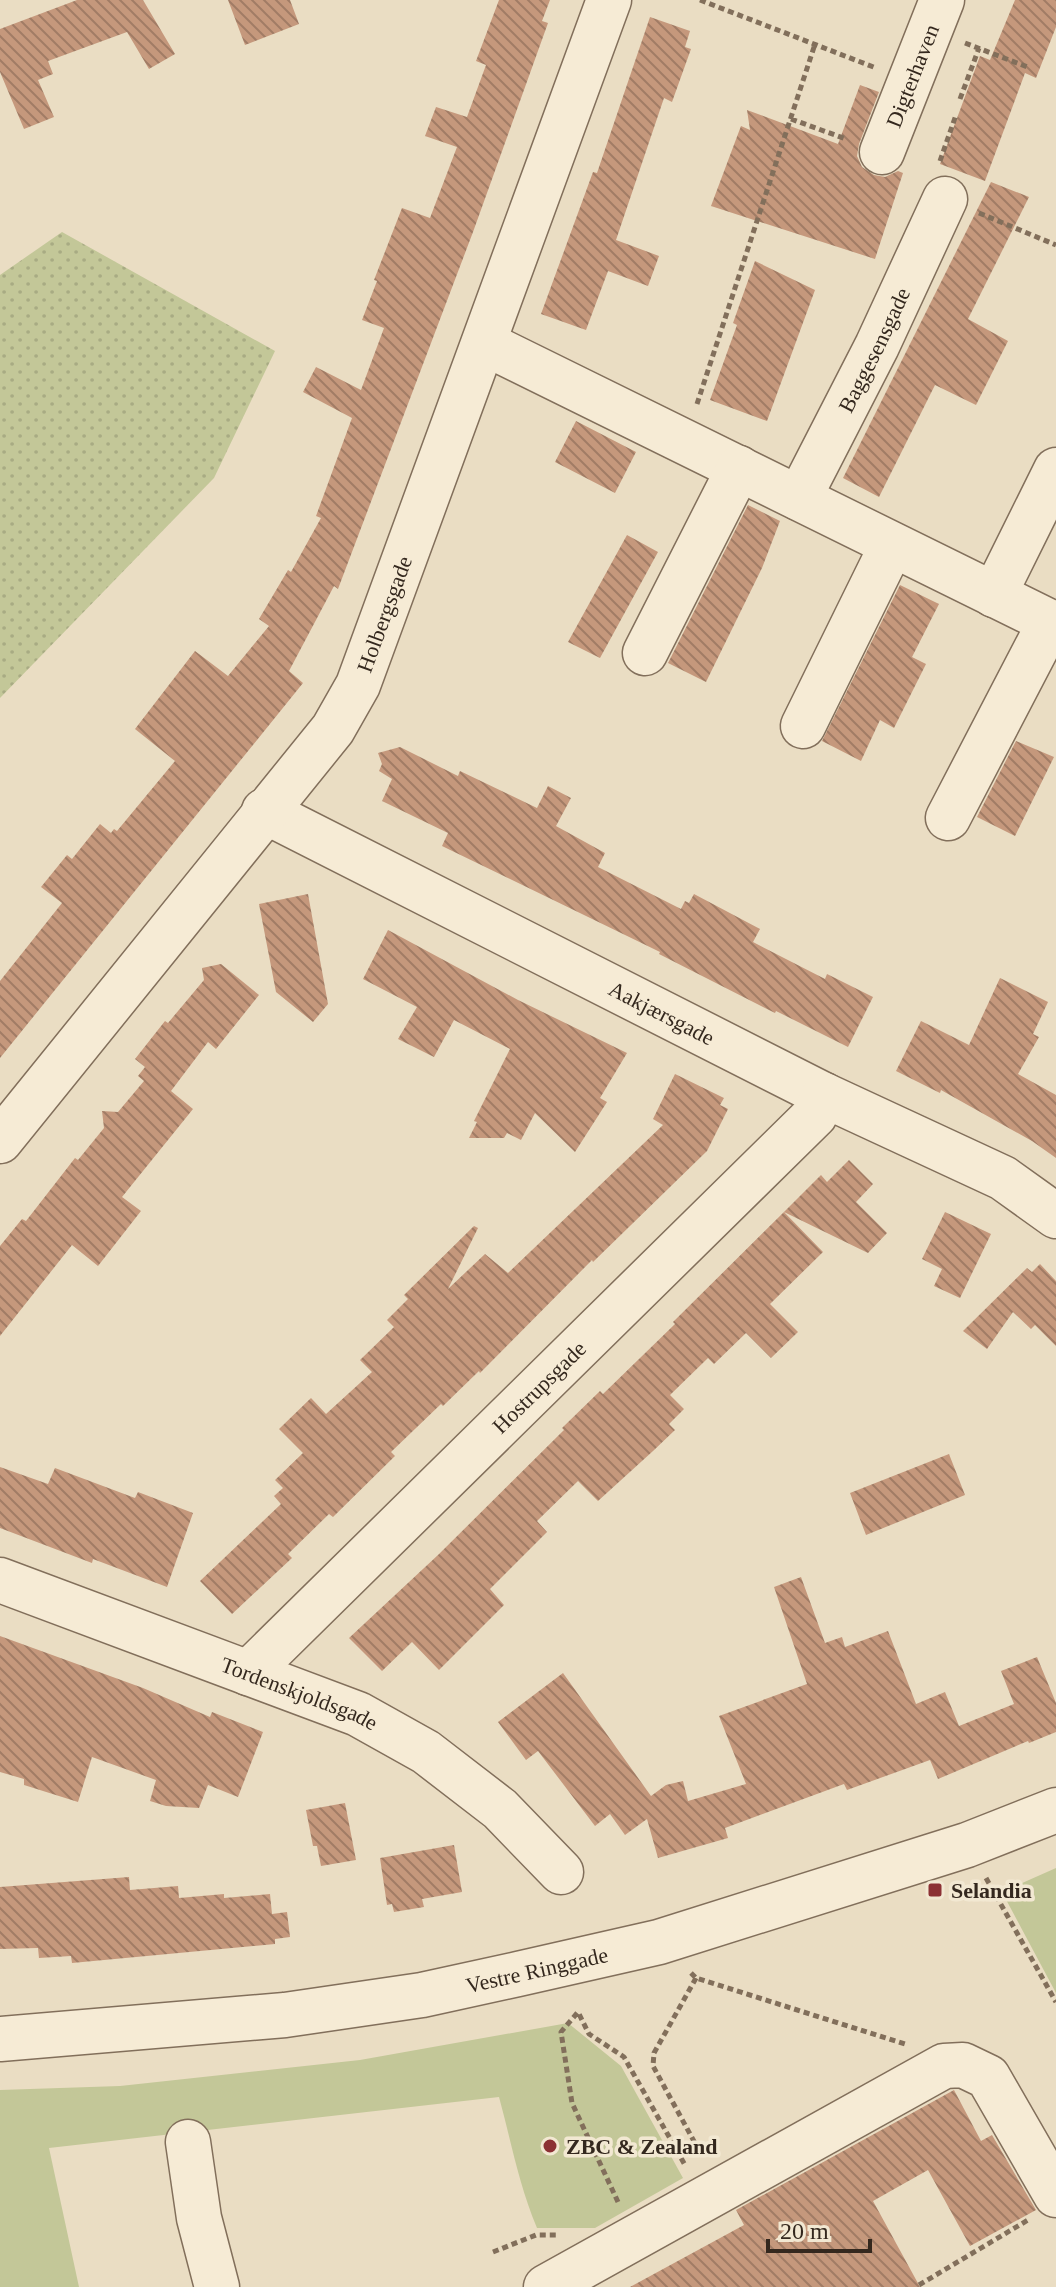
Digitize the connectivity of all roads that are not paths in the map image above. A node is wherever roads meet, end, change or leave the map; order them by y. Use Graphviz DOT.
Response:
graph roads {
  1 [pos="609,0"];
  2 [pos="936,15"];
  3 [pos="882,152"];
  4 [pos="940,186"];
  5 [pos="484,343"];
  6 [pos="739,468"];
  7 [pos="1056,470"];
  8 [pos="799,498"];
  9 [pos="892,545"];
  10 [pos="994,595"];
  11 [pos="1053,624"];
  12 [pos="645,653"];
  13 [pos="803,726"];
  14 [pos="264,811"];
  15 [pos="948,818"];
  16 [pos="824,1095"];
  17 [pos="0,1141"];
  18 [pos="1056,1216"];
  19 [pos="0,1580"];
  20 [pos="248,1673"];
  21 [pos="1056,1810"];
  22 [pos="561,1872"];
  23 [pos="0,2039"];
  24 [pos="188,2142"];
  25 [pos="1042,2208"];
  26 [pos="217,2287"];
  27 [pos="546,2287"];
  1 -- 5 [label="street, Holbergsgade"];
  2 -- 3 [label="street, Digterhaven"];
  4 -- 8 [label="street, Baggesensgade"];
  5 -- 6 [label="street"];
  5 -- 14 [label="street, Holbergsgade"];
  6 -- 8 [label="street"];
  6 -- 12 [label="street"];
  7 -- 10 [label="street"];
  8 -- 9 [label="street"];
  9 -- 10 [label="street"];
  9 -- 13 [label="street"];
  10 -- 11 [label="street"];
  11 -- 15 [label="street"];
  14 -- 16 [label="street, Aakjærsgade"];
  14 -- 17 [label="street, Holbergsgade"];
  16 -- 18 [label="street, Aakjærsgade"];
  16 -- 20 [label="street, Hostrupsgade"];
  19 -- 20 [label="street, Tordenskjoldsgade"];
  20 -- 22 [label="street, Tordenskjoldsgade"];
  21 -- 23 [label="street, Vestre Ringgade"];
  24 -- 26 [label="street"];
  25 -- 27 [label="street"];
}
